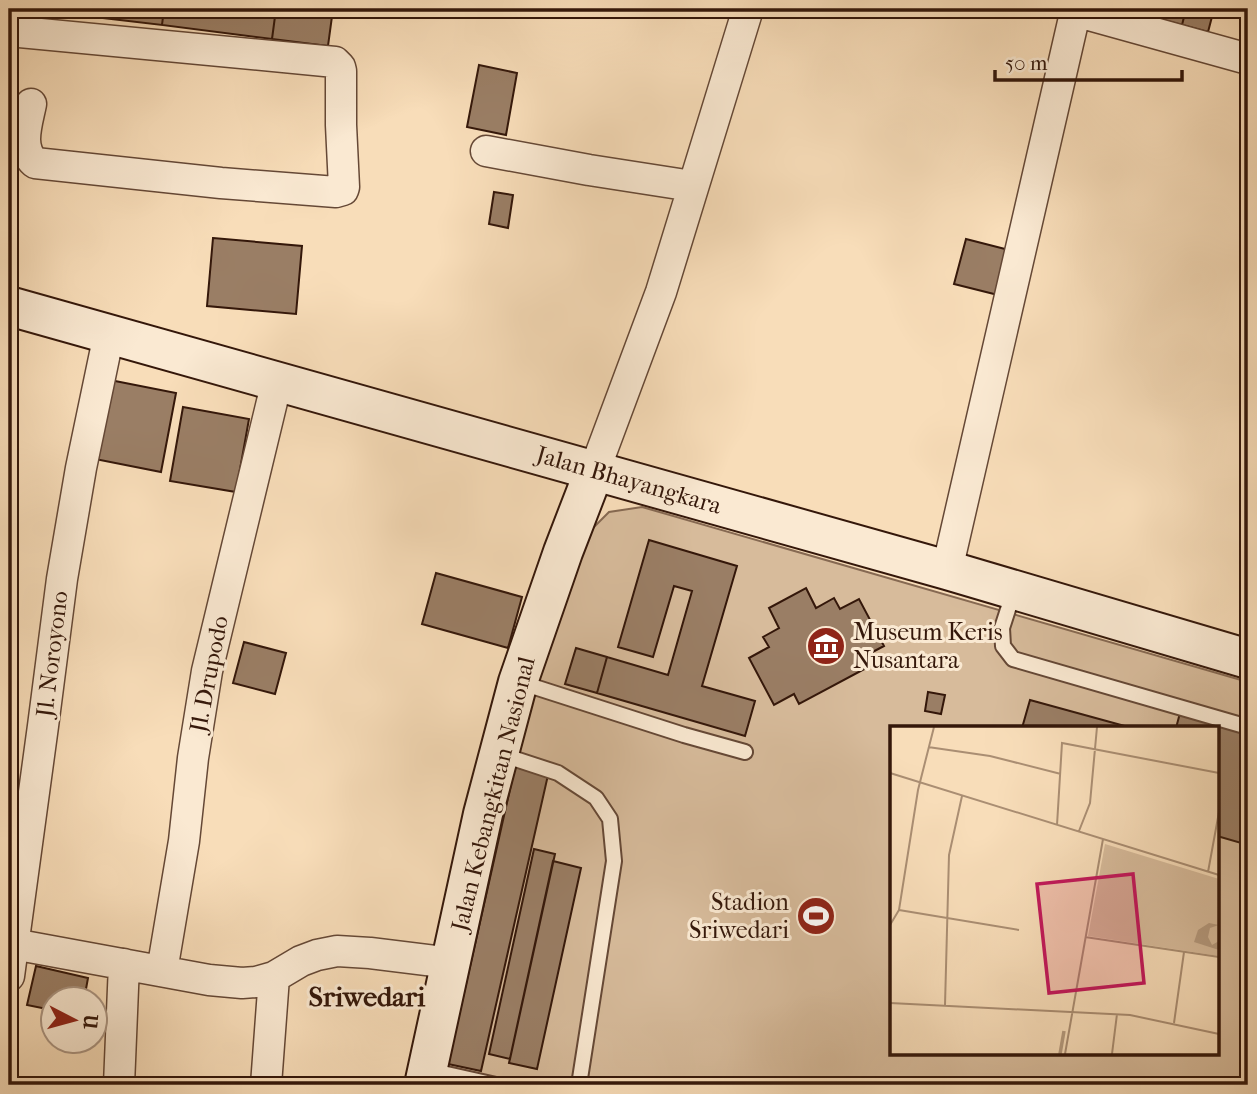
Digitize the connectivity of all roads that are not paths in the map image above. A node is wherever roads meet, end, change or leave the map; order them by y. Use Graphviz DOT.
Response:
graph roads {
  1 [pos="748,9"];
  2 [pos="1076,10"];
  3 [pos="9,31"];
  4 [pos="1248,59"];
  5 [pos="31,104"];
  6 [pos="486,150"];
  7 [pos="692,186"];
  8 [pos="9,306"];
  9 [pos="109,334"];
  10 [pos="276,381"];
  11 [pos="595,470"];
  12 [pos="947,570"];
  13 [pos="1014,590"];
  14 [pos="1248,659"];
  15 [pos="518,682"];
  16 [pos="1248,727"];
  17 [pos="745,752"];
  18 [pos="498,754"];
  19 [pos="11,944"];
  20 [pos="451,963"];
  21 [pos="124,964"];
  22 [pos="162,971"];
  23 [pos="9,976"];
  24 [pos="274,977"];
  25 [pos="426,1077"];
  26 [pos="118,1085"];
  27 [pos="266,1085"];
  28 [pos="496,1085"];
  29 [pos="579,1085"];
  1 -- 7 [label="street"];
  2 -- 4 [label="street"];
  2 -- 12 [label="street"];
  3 -- 5 [label="street"];
  6 -- 7 [label="street"];
  7 -- 11 [label="street"];
  8 -- 9 [label="main road, Jalan Bhayangkara"];
  9 -- 10 [label="main road, Jalan Bhayangkara"];
  9 -- 19 [label="street, Jl. Noroyono"];
  10 -- 11 [label="main road, Jalan Bhayangkara"];
  10 -- 22 [label="street, Jl. Drupodo"];
  11 -- 12 [label="main road, Jalan Bhayangkara"];
  11 -- 15 [label="main road, Jalan Kebangkitan Nasional"];
  12 -- 13 [label="main road, Jalan Bhayangkara"];
  13 -- 14 [label="main road, Jalan Bhayangkara"];
  13 -- 16 [label="lane"];
  15 -- 17 [label="lane"];
  15 -- 18 [label="main road, Jalan Kebangkitan Nasional"];
  18 -- 20 [label="main road, Jalan Kebangkitan Nasional"];
  18 -- 29 [label="lane"];
  19 -- 21 [label="street"];
  19 -- 23 [label="street, Jl. Noroyono"];
  20 -- 24 [label="street"];
  20 -- 25 [label="main road, Jalan Kebangkitan Nasional"];
  21 -- 22 [label="street"];
  21 -- 26 [label="street"];
  22 -- 24 [label="street"];
  24 -- 27 [label="street"];
  25 -- 28 [label="lane"];
}
